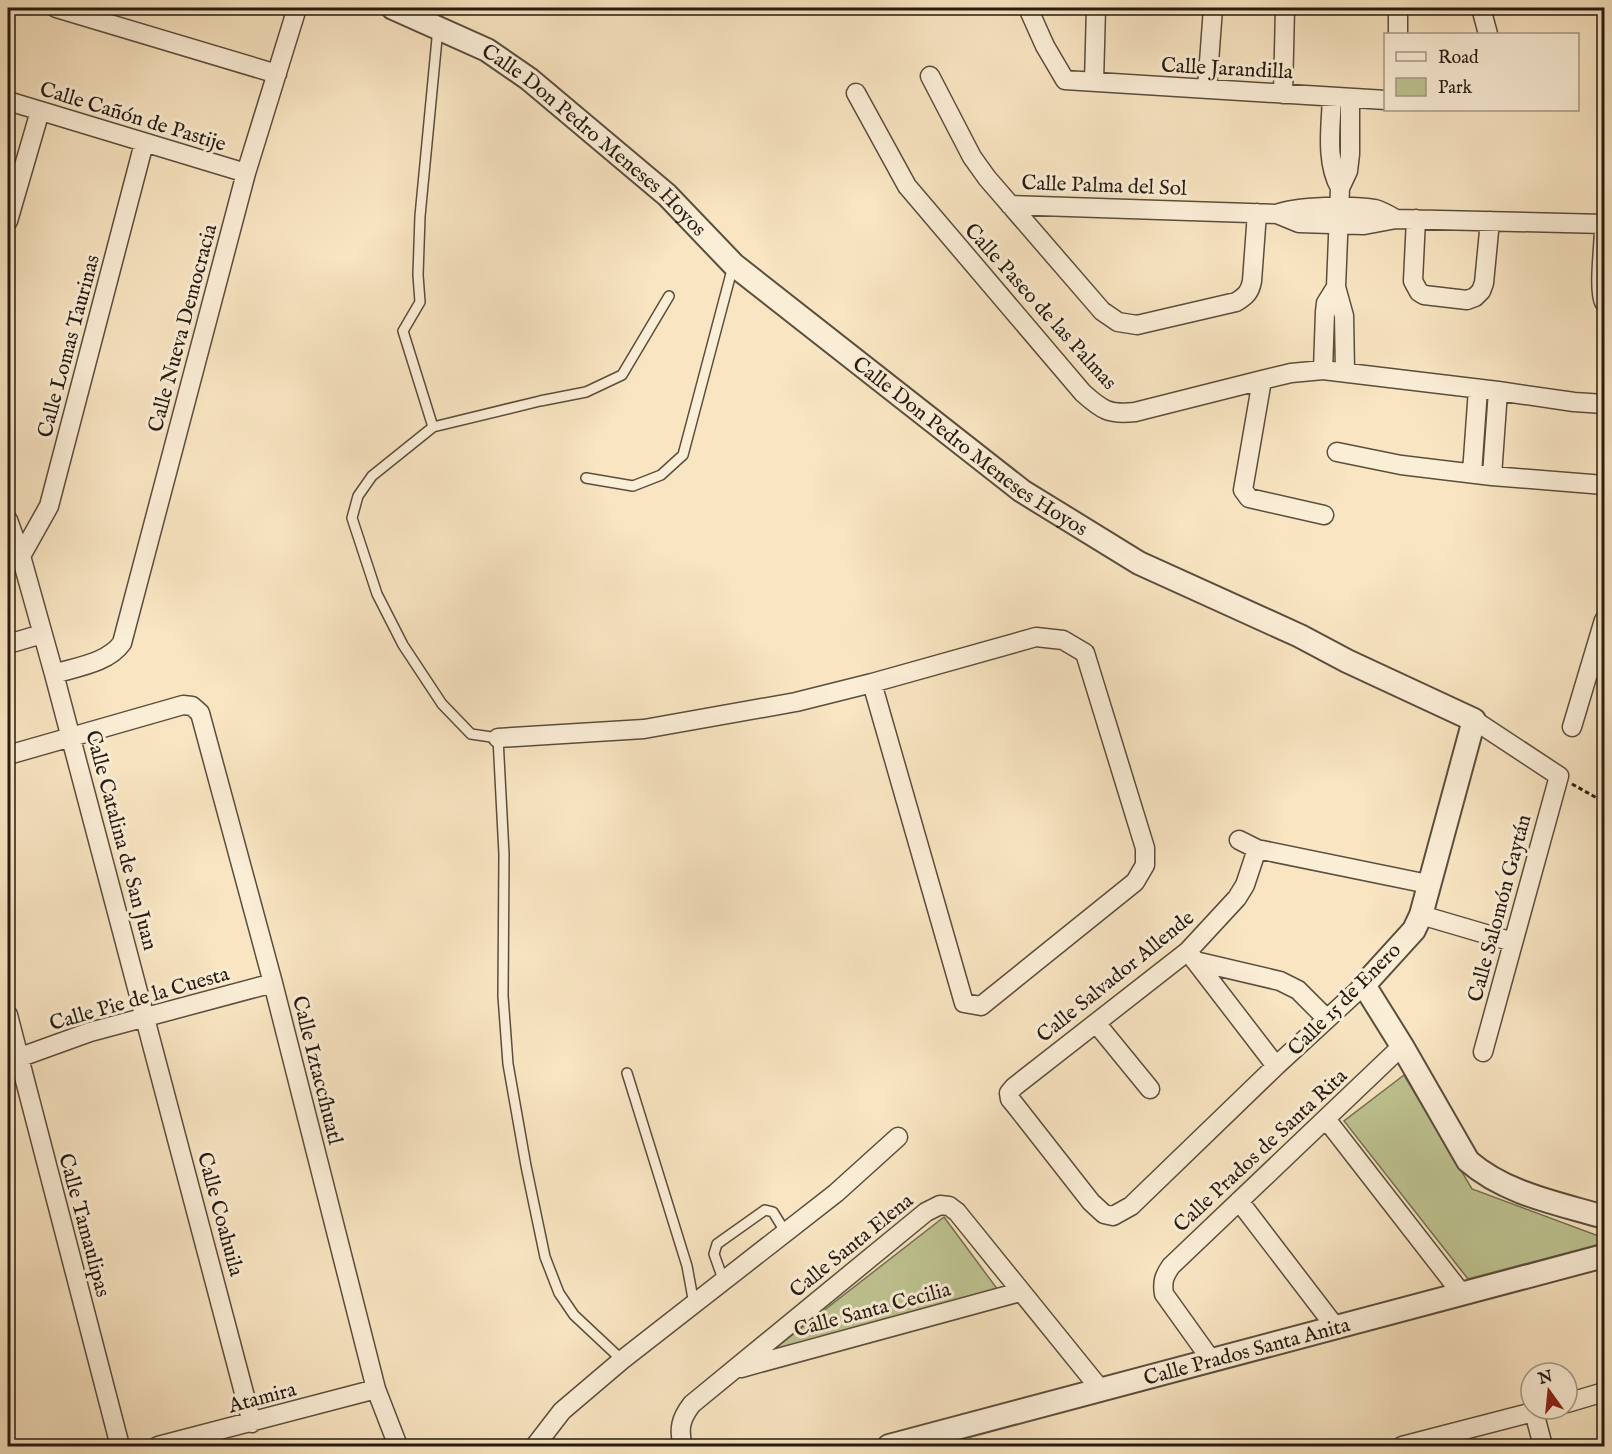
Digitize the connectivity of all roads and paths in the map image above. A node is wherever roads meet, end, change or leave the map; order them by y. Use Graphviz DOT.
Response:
graph roads {
  1 [pos="56,8"];
  2 [pos="297,8"];
  3 [pos="393,8"];
  4 [pos="1028,8"];
  5 [pos="1096,8"];
  6 [pos="1213,8"];
  7 [pos="1285,8"];
  8 [pos="1398,8"];
  9 [pos="1481,8"];
  10 [pos="438,28"];
  11 [pos="1398,33"];
  12 [pos="1488,33"];
  13 [pos="277,74"];
  14 [pos="930,76"];
  15 [pos="1094,82"];
  16 [pos="1207,89"];
  17 [pos="856,93"];
  18 [pos="1283,94"];
  19 [pos="1341,97"];
  20 [pos="1384,100"];
  21 [pos="8,101"];
  22 [pos="40,111"];
  23 [pos="144,143"];
  24 [pos="246,173"];
  25 [pos="1010,205"];
  26 [pos="1257,213"];
  27 [pos="1339,216"];
  28 [pos="8,218"];
  29 [pos="1416,219"];
  30 [pos="1490,221"];
  31 [pos="1605,224"];
  32 [pos="1605,229"];
  33 [pos="734,265"];
  34 [pos="1336,287"];
  35 [pos="669,296"];
  36 [pos="1603,301"];
  37 [pos="1323,370"];
  38 [pos="1345,371"];
  39 [pos="1263,380"];
  40 [pos="1478,389"];
  41 [pos="1498,391"];
  42 [pos="1605,404"];
  43 [pos="434,427"];
  44 [pos="1337,452"];
  45 [pos="1472,473"];
  46 [pos="1492,476"];
  47 [pos="586,478"];
  48 [pos="1605,485"];
  49 [pos="1324,515"];
  50 [pos="9,529"];
  51 [pos="21,556"];
  52 [pos="1605,620"];
  53 [pos="42,634"];
  54 [pos="8,644"];
  55 [pos="54,674"];
  56 [pos="872,684"];
  57 [pos="1474,720"];
  58 [pos="1572,727"];
  59 [pos="71,738"];
  60 [pos="498,738"];
  61 [pos="8,755"];
  62 [pos="1559,776"];
  63 [pos="1605,802"];
  64 [pos="1239,840"];
  65 [pos="1257,849"];
  66 [pos="1428,884"];
  67 [pos="1421,915"];
  68 [pos="1513,942"];
  69 [pos="1192,956"];
  70 [pos="273,983"];
  71 [pos="1364,985"];
  72 [pos="8,1015"];
  73 [pos="146,1017"];
  74 [pos="1328,1019"];
  75 [pos="1096,1023"];
  76 [pos="1402,1046"];
  77 [pos="1483,1052"];
  78 [pos="18,1058"];
  79 [pos="1276,1066"];
  80 [pos="627,1073"];
  81 [pos="1150,1089"];
  82 [pos="1326,1119"];
  83 [pos="898,1137"];
  84 [pos="1239,1201"];
  85 [pos="1113,1216"];
  86 [pos="1605,1217"];
  87 [pos="786,1233"];
  88 [pos="1605,1256"];
  89 [pos="723,1282"];
  90 [pos="1020,1292"];
  91 [pos="1462,1294"];
  92 [pos="694,1305"];
  93 [pos="1337,1329"];
  94 [pos="622,1360"];
  95 [pos="1212,1361"];
  96 [pos="736,1369"];
  97 [pos="376,1389"];
  98 [pos="1101,1390"];
  99 [pos="1605,1392"];
  100 [pos="1579,1400"];
  101 [pos="1519,1416"];
  102 [pos="1541,1421"];
  103 [pos="252,1423"];
  104 [pos="120,1446"];
  105 [pos="158,1446"];
  106 [pos="398,1446"];
  107 [pos="535,1446"];
  108 [pos="683,1446"];
  109 [pos="889,1446"];
  110 [pos="1402,1446"];
  111 [pos="1543,1446"];
  1 -- 13 [label="street"];
  2 -- 13 [label="street, Calle Nueva Democracia"];
  3 -- 10 [label="street, Calle Don Pedro Meneses Hoyos"];
  4 -- 15 [label="street, Calle Jarandilla"];
  5 -- 15 [label="street"];
  6 -- 16 [label="street"];
  7 -- 18 [label="street"];
  8 -- 11 [label="street"];
  9 -- 12 [label="street"];
  10 -- 33 [label="street, Calle Don Pedro Meneses Hoyos"];
  10 -- 43 [label="lane"];
  13 -- 24 [label="street, Calle Nueva Democracia"];
  14 -- 25 [label="street, Calle Palma del Sol"];
  15 -- 16 [label="street, Calle Jarandilla"];
  16 -- 18 [label="street, Calle Jarandilla"];
  17 -- 39 [label="street, Calle Paseo de las Palmas"];
  18 -- 19 [label="street, Calle Jarandilla"];
  19 -- 20 [label="street, Calle Jarandilla"];
  19 -- 27 [label="street"];
  21 -- 22 [label="street, Calle Cañón de Pastije"];
  22 -- 23 [label="street, Calle Cañón de Pastije"];
  22 -- 28 [label="street"];
  23 -- 24 [label="street, Calle Cañón de Pastije"];
  23 -- 51 [label="street, Calle Lomas Taurinas"];
  24 -- 55 [label="street, Calle Nueva Democracia"];
  25 -- 26 [label="street, Calle Palma del Sol"];
  25 -- 26 [label="street"];
  26 -- 27 [label="street, Calle Palma del Sol"];
  27 -- 29 [label="street, Calle Palma del Sol"];
  27 -- 34 [label="street"];
  29 -- 30 [label="street, Calle Palma del Sol"];
  29 -- 30 [label="street"];
  30 -- 31 [label="street, Calle Palma del Sol"];
  32 -- 36 [label="street"];
  33 -- 47 [label="lane"];
  33 -- 57 [label="street, Calle Don Pedro Meneses Hoyos"];
  34 -- 37 [label="street"];
  34 -- 38 [label="street"];
  35 -- 43 [label="lane"];
  37 -- 38 [label="street, Calle Paseo de las Palmas"];
  37 -- 39 [label="street, Calle Paseo de las Palmas"];
  38 -- 40 [label="street, Calle Paseo de las Palmas"];
  39 -- 49 [label="street"];
  40 -- 41 [label="street, Calle Paseo de las Palmas"];
  40 -- 45 [label="street"];
  41 -- 42 [label="street, Calle Paseo de las Palmas"];
  41 -- 46 [label="street"];
  43 -- 60 [label="lane"];
  44 -- 45 [label="street"];
  45 -- 46 [label="street"];
  46 -- 48 [label="street"];
  50 -- 51 [label="street, Calle Catalina de San Juan"];
  51 -- 53 [label="street, Calle Catalina de San Juan"];
  52 -- 58 [label="street"];
  53 -- 54 [label="street"];
  53 -- 55 [label="street, Calle Catalina de San Juan"];
  55 -- 59 [label="street, Calle Catalina de San Juan"];
  56 -- 56 [label="street"];
  56 -- 60 [label="street"];
  57 -- 62 [label="street, Calle Don Pedro Meneses Hoyos"];
  57 -- 66 [label="street, Calle 15 de Enero"];
  59 -- 61 [label="street"];
  59 -- 70 [label="street, Calle Iztaccíhuatl"];
  59 -- 73 [label="street, Calle Catalina de San Juan"];
  60 -- 94 [label="lane"];
  62 -- 63 [label="path"];
  62 -- 68 [label="street, Calle Salomón Gaytán"];
  64 -- 65 [label="street"];
  65 -- 66 [label="street"];
  65 -- 69 [label="street, Calle Salvador Allende"];
  66 -- 67 [label="street, Calle 15 de Enero"];
  67 -- 68 [label="street"];
  67 -- 71 [label="street, Calle 15 de Enero"];
  68 -- 77 [label="street, Calle Salomón Gaytán"];
  69 -- 74 [label="street"];
  69 -- 75 [label="street, Calle Salvador Allende"];
  69 -- 79 [label="street"];
  70 -- 73 [label="street, Calle Pie de la Cuesta"];
  70 -- 97 [label="street, Calle Iztaccíhuatl"];
  71 -- 74 [label="street, Calle 15 de Enero"];
  71 -- 76 [label="street"];
  72 -- 78 [label="street, Calle Tamaulipas"];
  73 -- 78 [label="street, Calle Pie de la Cuesta"];
  73 -- 103 [label="street, Calle Coahuila"];
  74 -- 79 [label="street, Calle 15 de Enero"];
  75 -- 81 [label="street"];
  75 -- 85 [label="street, Calle Salvador Allende"];
  76 -- 82 [label="street, Calle Prados de Santa Rita"];
  76 -- 86 [label="street"];
  78 -- 104 [label="street, Calle Tamaulipas"];
  79 -- 85 [label="street, Calle 15 de Enero"];
  80 -- 92 [label="lane"];
  82 -- 84 [label="street, Calle Prados de Santa Rita"];
  82 -- 91 [label="street"];
  83 -- 87 [label="street"];
  84 -- 93 [label="street"];
  84 -- 95 [label="street, Calle Prados de Santa Rita"];
  87 -- 89 [label="street"];
  87 -- 89 [label="lane"];
  88 -- 91 [label="street, Calle Prados Santa Anita"];
  89 -- 92 [label="street"];
  90 -- 96 [label="street, Calle Santa Cecilia"];
  90 -- 96 [label="street, Calle Santa Elena"];
  90 -- 98 [label="street, Calle Santa Elena"];
  91 -- 93 [label="street, Calle Prados Santa Anita"];
  92 -- 94 [label="street"];
  93 -- 95 [label="street, Calle Prados Santa Anita"];
  94 -- 107 [label="street"];
  95 -- 98 [label="street, Calle Prados Santa Anita"];
  96 -- 108 [label="street, Calle Santa Elena"];
  97 -- 103 [label="street, Atamira"];
  97 -- 106 [label="street, Calle Iztaccíhuatl"];
  98 -- 109 [label="street, Calle Prados Santa Anita"];
  99 -- 100 [label="street"];
  101 -- 110 [label="street"];
  102 -- 111 [label="street"];
  103 -- 105 [label="street, Atamira"];
}
